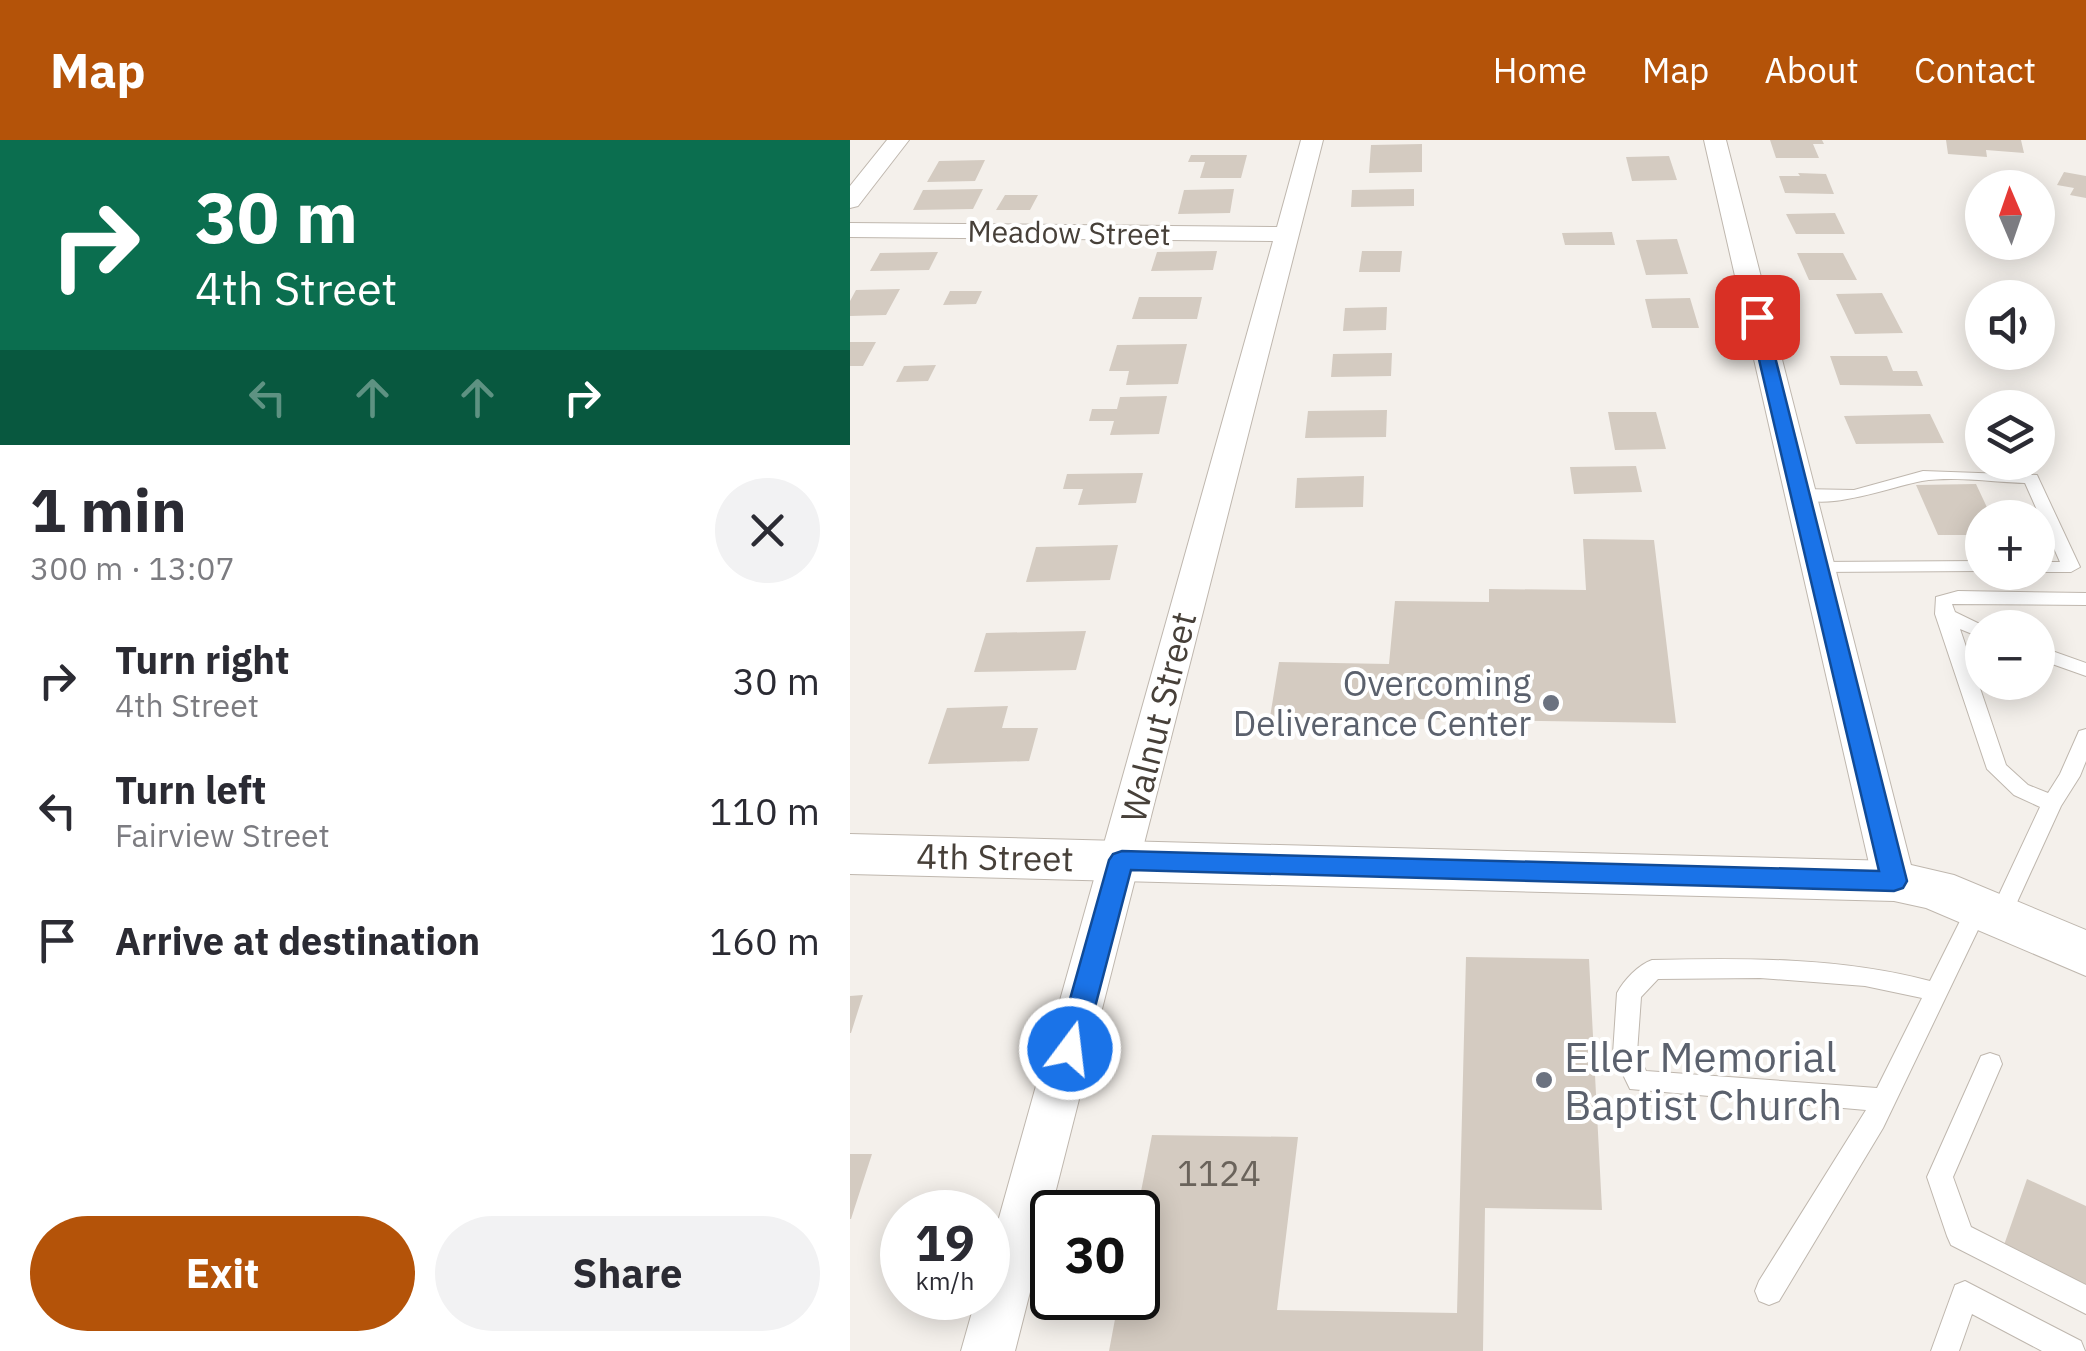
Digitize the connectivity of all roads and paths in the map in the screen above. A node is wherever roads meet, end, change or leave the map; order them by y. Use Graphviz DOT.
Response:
graph roads {
  1 [pos="898,140"];
  2 [pos="1312,140"];
  3 [pos="1714,140"];
  4 [pos="850,200"];
  5 [pos="850,230"];
  6 [pos="1288,234"];
  7 [pos="1799,494"];
  8 [pos="2042,500"];
  9 [pos="2055,530"];
  10 [pos="1965,566"];
  11 [pos="1818,567"];
  12 [pos="2055,567"];
  13 [pos="2086,599"];
  14 [pos="1944,614"];
  15 [pos="1965,624"];
  16 [pos="2055,658"];
  17 [pos="2086,670"];
  18 [pos="2086,736"];
  19 [pos="2052,804"];
  20 [pos="850,854"];
  21 [pos="1122,860"];
  22 [pos="1894,881"];
  23 [pos="1989,911"];
  24 [pos="2086,954"];
  25 [pos="1936,992"];
  26 [pos="1990,1064"];
  27 [pos="1883,1100"];
  28 [pos="1768,1291"];
  29 [pos="2086,1300"];
  30 [pos="988,1351"];
  31 [pos="1945,1351"];
  32 [pos="2070,1351"];
  1 -- 4 [label="street"];
  2 -- 6 [label="street, Walnut Street"];
  3 -- 7 [label="street"];
  5 -- 6 [label="street, Meadow Street"];
  6 -- 21 [label="street, Walnut Street"];
  7 -- 8 [label="lane"];
  7 -- 11 [label="street"];
  9 -- 12 [label="lane"];
  10 -- 11 [label="lane"];
  11 -- 22 [label="street"];
  13 -- 14 [label="lane"];
  14 -- 15 [label="lane"];
  14 -- 19 [label="lane"];
  16 -- 17 [label="lane"];
  18 -- 19 [label="lane"];
  19 -- 23 [label="lane"];
  20 -- 21 [label="street, 4th Street"];
  21 -- 22 [label="street, 4th Street"];
  21 -- 30 [label="street, Walnut Street"];
  22 -- 23 [label="street, 4th Street"];
  23 -- 24 [label="street, 4th Street"];
  23 -- 25 [label="lane"];
  25 -- 27 [label="lane"];
  25 -- 27 [label="lane"];
  26 -- 29 [label="lane"];
  27 -- 28 [label="lane"];
  31 -- 32 [label="lane"];
}
